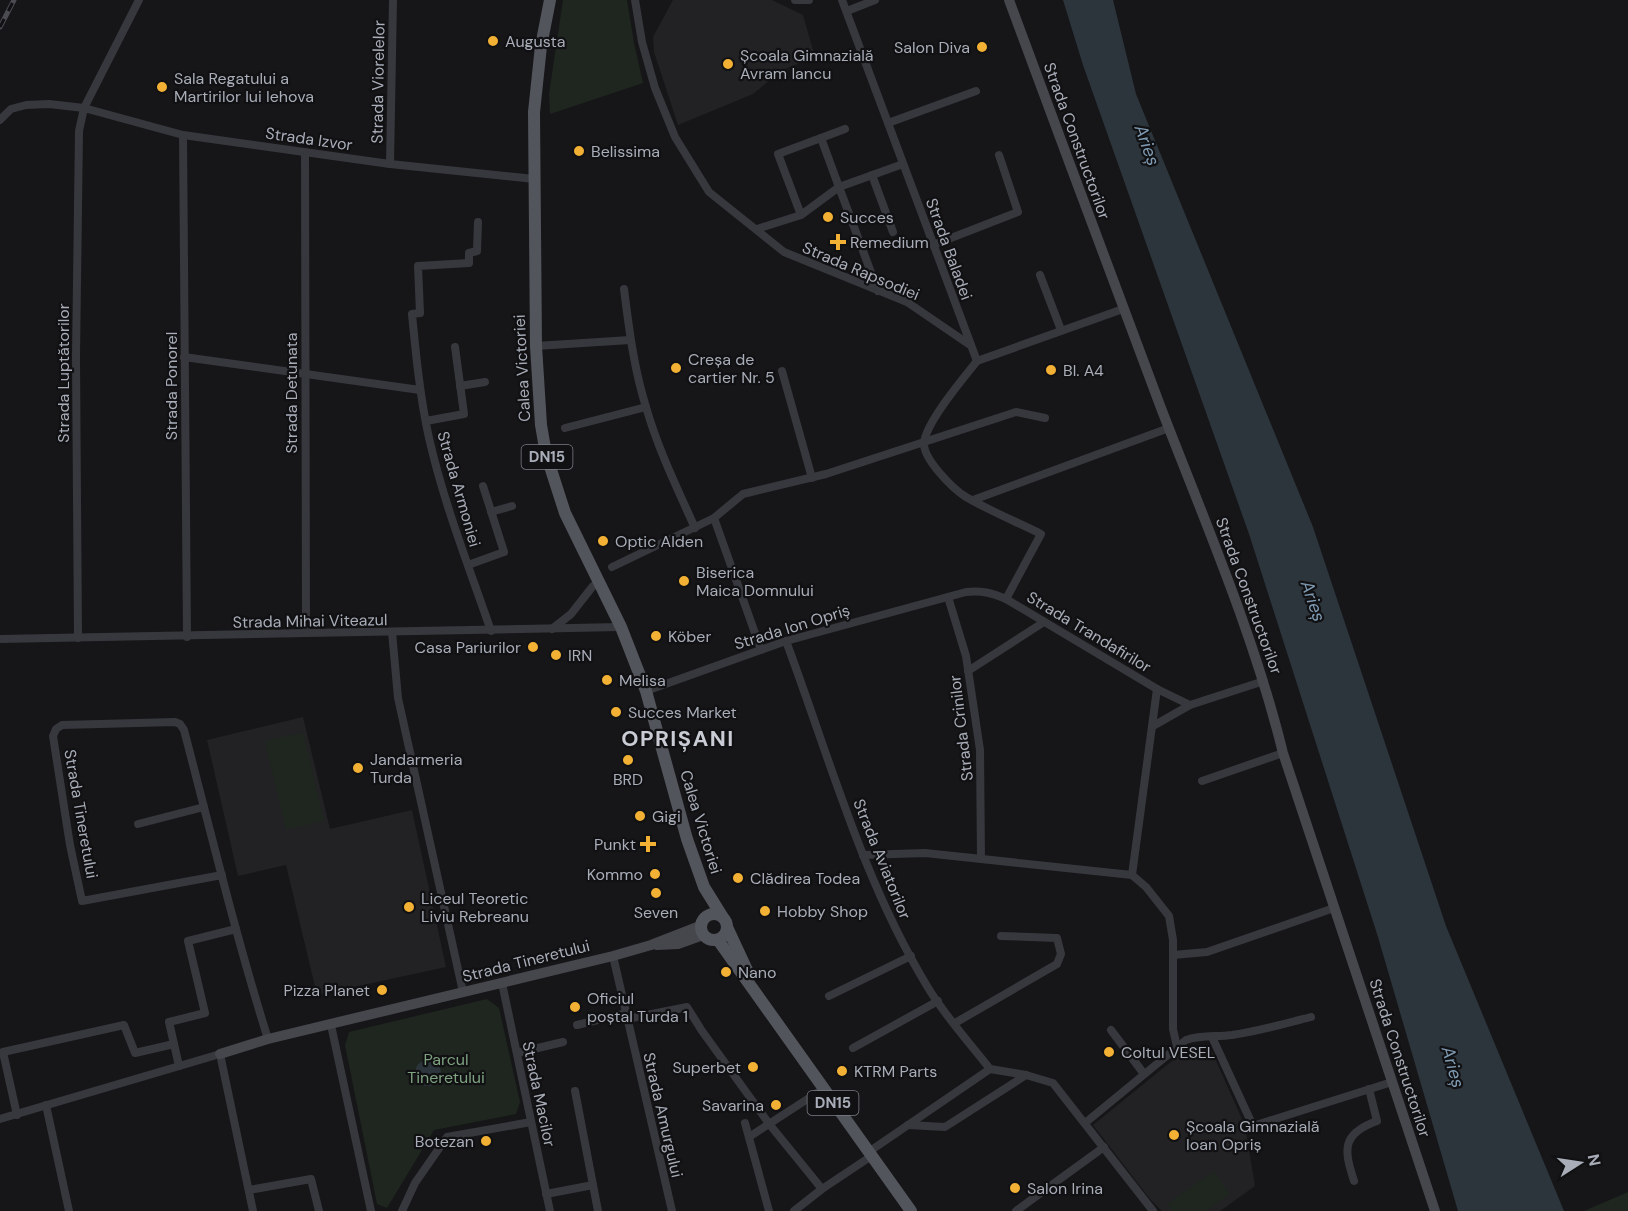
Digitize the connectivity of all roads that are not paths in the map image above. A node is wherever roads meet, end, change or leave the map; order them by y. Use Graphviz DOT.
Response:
graph roads {
  1 [pos="138,0"];
  2 [pos="393,0"];
  3 [pos="550,0"];
  4 [pos="635,0"];
  5 [pos="795,0"];
  6 [pos="809,0"];
  7 [pos="842,0"];
  8 [pos="875,0"];
  9 [pos="1009,0"];
  10 [pos="847,11"];
  11 [pos="976,91"];
  12 [pos="84,108"];
  13 [pos="0,120"];
  14 [pos="888,123"];
  15 [pos="845,129"];
  16 [pos="183,135"];
  17 [pos="821,138"];
  18 [pos="305,152"];
  19 [pos="999,155"];
  20 [pos="390,164"];
  21 [pos="903,164"];
  22 [pos="872,175"];
  23 [pos="534,179"];
  24 [pos="839,188"];
  25 [pos="801,215"];
  26 [pos="478,222"];
  27 [pos="757,229"];
  28 [pos="893,232"];
  29 [pos="933,245"];
  30 [pos="1040,275"];
  31 [pos="624,289"];
  32 [pos="878,291"];
  33 [pos="1123,309"];
  34 [pos="1061,330"];
  35 [pos="630,340"];
  36 [pos="970,345"];
  37 [pos="536,346"];
  38 [pos="455,347"];
  39 [pos="184,357"];
  40 [pos="977,361"];
  41 [pos="782,372"];
  42 [pos="305,374"];
  43 [pos="485,382"];
  44 [pos="460,386"];
  45 [pos="420,390"];
  46 [pos="646,407"];
  47 [pos="1046,418"];
  48 [pos="426,421"];
  49 [pos="566,428"];
  50 [pos="1169,428"];
  51 [pos="924,443"];
  52 [pos="812,477"];
  53 [pos="483,486"];
  54 [pos="973,500"];
  55 [pos="512,506"];
  56 [pos="491,512"];
  57 [pos="714,518"];
  58 [pos="695,528"];
  59 [pos="468,565"];
  60 [pos="612,567"];
  61 [pos="599,582"];
  62 [pos="948,597"];
  63 [pos="1006,599"];
  64 [pos="1044,622"];
  65 [pos="621,627"];
  66 [pos="551,629"];
  67 [pos="491,631"];
  68 [pos="392,632"];
  69 [pos="306,633"];
  70 [pos="187,637"];
  71 [pos="78,638"];
  72 [pos="0,639"];
  73 [pos="786,641"];
  74 [pos="760,650"];
  75 [pos="968,671"];
  76 [pos="1264,681"];
  77 [pos="1157,689"];
  78 [pos="646,691"];
  79 [pos="1190,705"];
  80 [pos="1153,726"];
  81 [pos="1283,753"];
  82 [pos="1202,781"];
  83 [pos="204,807"];
  84 [pos="138,824"];
  85 [pos="863,855"];
  86 [pos="981,859"];
  87 [pos="222,875"];
  88 [pos="1132,875"];
  89 [pos="704,887"];
  90 [pos="1334,908"];
  91 [pos="724,922"];
  92 [pos="703,926"];
  93 [pos="236,929"];
  94 [pos="1001,936"];
  95 [pos="718,940"];
  96 [pos="1173,955"];
  97 [pos="613,956"];
  98 [pos="911,956"];
  99 [pos="502,982"];
  100 [pos="463,992"];
  101 [pos="757,993"];
  102 [pos="829,996"];
  103 [pos="938,1001"];
  104 [pos="626,1016"];
  105 [pos="1311,1017"];
  106 [pos="955,1023"];
  107 [pos="331,1025"];
  108 [pos="577,1025"];
  109 [pos="1111,1030"];
  110 [pos="1212,1037"];
  111 [pos="268,1040"];
  112 [pos="563,1042"];
  113 [pos="174,1044"];
  114 [pos="1177,1047"];
  115 [pos="853,1048"];
  116 [pos="2,1052"];
  117 [pos="517,1053"];
  118 [pos="220,1054"];
  119 [pos="179,1066"];
  120 [pos="990,1069"];
  121 [pos="1144,1074"];
  122 [pos="1026,1075"];
  123 [pos="1392,1082"];
  124 [pos="823,1089"];
  125 [pos="1369,1089"];
  126 [pos="575,1091"];
  127 [pos="46,1105"];
  128 [pos="17,1114"];
  129 [pos="0,1119"];
  130 [pos="531,1122"];
  131 [pos="745,1123"];
  132 [pos="1085,1123"];
  133 [pos="770,1125"];
  134 [pos="908,1125"];
  135 [pos="750,1137"];
  136 [pos="1104,1147"];
  137 [pos="871,1153"];
  138 [pos="1354,1181"];
  139 [pos="593,1185"];
  140 [pos="822,1189"];
  141 [pos="249,1190"];
  142 [pos="546,1194"];
  143 [pos="69,1211"];
  144 [pos="254,1211"];
  145 [pos="319,1211"];
  146 [pos="371,1211"];
  147 [pos="402,1211"];
  148 [pos="550,1211"];
  149 [pos="598,1211"];
  150 [pos="672,1211"];
  151 [pos="769,1211"];
  152 [pos="794,1211"];
  153 [pos="911,1211"];
  154 [pos="1016,1211"];
  155 [pos="1153,1211"];
  156 [pos="1435,1211"];
  1 -- 12 [label="street, Strada Luptătorilor"];
  2 -- 20 [label="street, Strada Viorelelor"];
  3 -- 23 [label="main road, Calea Victoriei / DN15"];
  4 -- 27 [label="street, Strada Rapsodiei"];
  5 -- 6 [label="street"];
  7 -- 10 [label="street, Strada Baladei"];
  8 -- 10 [label="street"];
  9 -- 33 [label="street, Strada Constructorilor"];
  10 -- 14 [label="street, Strada Baladei"];
  11 -- 14 [label="street"];
  12 -- 13 [label="street, Strada Izvor"];
  12 -- 16 [label="street, Strada Izvor"];
  12 -- 71 [label="street, Strada Luptătorilor"];
  14 -- 21 [label="street, Strada Baladei"];
  15 -- 17 [label="street"];
  16 -- 18 [label="street, Strada Izvor"];
  16 -- 39 [label="street, Strada Ponorel"];
  17 -- 24 [label="street"];
  17 -- 25 [label="street"];
  18 -- 20 [label="street, Strada Izvor"];
  18 -- 42 [label="street, Strada Detunata"];
  19 -- 29 [label="street"];
  20 -- 23 [label="street, Strada Izvor"];
  21 -- 22 [label="street"];
  21 -- 29 [label="street, Strada Baladei"];
  22 -- 24 [label="street"];
  22 -- 28 [label="street"];
  23 -- 37 [label="main road, Calea Victoriei / DN15"];
  24 -- 25 [label="street"];
  24 -- 32 [label="street"];
  25 -- 27 [label="street"];
  26 -- 45 [label="street, Strada Armoniei"];
  27 -- 32 [label="street, Strada Rapsodiei"];
  29 -- 36 [label="street, Strada Baladei"];
  30 -- 34 [label="street"];
  31 -- 35 [label="street"];
  32 -- 36 [label="street, Strada Rapsodiei"];
  33 -- 34 [label="street"];
  33 -- 50 [label="street, Strada Constructorilor"];
  34 -- 40 [label="street"];
  35 -- 37 [label="street"];
  35 -- 46 [label="street"];
  36 -- 40 [label="street, Strada Baladei"];
  37 -- 61 [label="main road, Calea Victoriei / DN15"];
  38 -- 44 [label="street, Strada Armoniei"];
  39 -- 42 [label="street"];
  39 -- 70 [label="street, Strada Ponorel"];
  40 -- 51 [label="street"];
  41 -- 52 [label="street"];
  42 -- 45 [label="street"];
  42 -- 69 [label="street, Strada Detunata"];
  43 -- 44 [label="street"];
  44 -- 48 [label="street, Strada Armoniei"];
  45 -- 48 [label="street, Strada Armoniei"];
  46 -- 49 [label="street"];
  46 -- 58 [label="street"];
  47 -- 51 [label="street"];
  48 -- 59 [label="street, Strada Armoniei"];
  50 -- 54 [label="street"];
  50 -- 76 [label="street, Strada Constructorilor"];
  51 -- 52 [label="street"];
  51 -- 54 [label="street"];
  52 -- 57 [label="street"];
  53 -- 56 [label="street, Strada Armoniei"];
  54 -- 63 [label="street, Strada Trandafirilor"];
  55 -- 56 [label="street, Strada Armoniei"];
  56 -- 59 [label="street, Strada Armoniei"];
  57 -- 58 [label="street"];
  57 -- 74 [label="street"];
  58 -- 60 [label="street"];
  59 -- 67 [label="street, Strada Armoniei"];
  61 -- 65 [label="main road, Calea Victoriei / DN15"];
  61 -- 66 [label="street"];
  62 -- 63 [label="street, Strada Trandafirilor"];
  62 -- 73 [label="street, Strada Ion Opriș"];
  62 -- 75 [label="street, Strada Crinilor"];
  63 -- 64 [label="street, Strada Trandafirilor"];
  64 -- 75 [label="street"];
  64 -- 77 [label="street, Strada Trandafirilor"];
  65 -- 66 [label="street, Strada Mihai Viteazul"];
  65 -- 78 [label="main road, Calea Victoriei / DN15"];
  66 -- 67 [label="street, Strada Mihai Viteazul"];
  67 -- 68 [label="street, Strada Mihai Viteazul"];
  68 -- 69 [label="street, Strada Mihai Viteazul"];
  68 -- 100 [label="street"];
  69 -- 70 [label="street, Strada Mihai Viteazul"];
  70 -- 71 [label="street, Strada Mihai Viteazul"];
  71 -- 72 [label="street, Strada Mihai Viteazul"];
  73 -- 74 [label="street, Strada Ion Opriș"];
  73 -- 85 [label="street, Strada Aviatorilor"];
  74 -- 78 [label="street, Strada Ion Opriș"];
  75 -- 86 [label="street, Strada Crinilor"];
  76 -- 79 [label="street"];
  76 -- 81 [label="street, Strada Constructorilor"];
  77 -- 79 [label="street, Strada Trandafirilor"];
  77 -- 80 [label="street, Strada Trandafirilor"];
  78 -- 89 [label="main road, Calea Victoriei / DN15"];
  79 -- 80 [label="street"];
  80 -- 88 [label="street, Strada Trandafirilor"];
  81 -- 82 [label="street"];
  81 -- 90 [label="street, Strada Constructorilor"];
  83 -- 84 [label="street"];
  83 -- 87 [label="street, Strada Tineretului"];
  83 -- 87 [label="street, Strada Tineretului"];
  85 -- 86 [label="street"];
  85 -- 98 [label="street, Strada Aviatorilor"];
  86 -- 88 [label="street"];
  87 -- 93 [label="street, Strada Tineretului"];
  88 -- 96 [label="street"];
  89 -- 91 [label="main road, Calea Victoriei / DN15"];
  89 -- 92 [label="main road, Calea Victoriei / DN15"];
  90 -- 96 [label="street"];
  90 -- 123 [label="street, Strada Constructorilor"];
  91 -- 92 [label="main road"];
  91 -- 95 [label="main road"];
  91 -- 101 [label="main road, Calea Victoriei / DN15"];
  92 -- 95 [label="main road"];
  92 -- 97 [label="street, Strada Tineretului"];
  93 -- 111 [label="street, Strada Tineretului"];
  93 -- 113 [label="street"];
  94 -- 106 [label="street"];
  95 -- 101 [label="main road, Calea Victoriei / DN15"];
  96 -- 114 [label="street"];
  97 -- 99 [label="street, Strada Tineretului"];
  97 -- 104 [label="street, Strada Amurgului"];
  98 -- 102 [label="street"];
  98 -- 103 [label="street, Strada Aviatorilor"];
  99 -- 100 [label="street, Strada Tineretului"];
  99 -- 117 [label="street, Strada Macilor"];
  100 -- 107 [label="street, Strada Tineretului"];
  101 -- 124 [label="main road, Calea Victoriei / DN15"];
  103 -- 106 [label="street, Strada Aviatorilor"];
  103 -- 115 [label="street"];
  104 -- 108 [label="street"];
  104 -- 133 [label="street"];
  104 -- 150 [label="street, Strada Amurgului"];
  105 -- 110 [label="street"];
  106 -- 120 [label="street, Strada Aviatorilor"];
  107 -- 111 [label="street, Strada Tineretului"];
  107 -- 146 [label="street"];
  109 -- 121 [label="street"];
  110 -- 114 [label="street"];
  110 -- 125 [label="street"];
  111 -- 118 [label="street, Strada Tineretului"];
  112 -- 117 [label="street"];
  113 -- 116 [label="street"];
  113 -- 119 [label="street"];
  114 -- 121 [label="street"];
  116 -- 128 [label="street"];
  117 -- 130 [label="street, Strada Macilor"];
  118 -- 119 [label="street, Strada Tineretului"];
  118 -- 141 [label="street"];
  119 -- 127 [label="street, Strada Tineretului"];
  120 -- 122 [label="street"];
  120 -- 134 [label="street"];
  121 -- 132 [label="street"];
  122 -- 132 [label="street"];
  122 -- 134 [label="street"];
  123 -- 125 [label="street"];
  123 -- 156 [label="street, Strada Constructorilor"];
  124 -- 133 [label="street"];
  124 -- 137 [label="main road, Calea Victoriei / DN15"];
  125 -- 138 [label="street"];
  126 -- 139 [label="street"];
  127 -- 128 [label="street, Strada Tineretului"];
  127 -- 143 [label="street"];
  128 -- 129 [label="street, Strada Tineretului"];
  130 -- 142 [label="street, Strada Macilor"];
  130 -- 147 [label="street"];
  131 -- 135 [label="street"];
  132 -- 136 [label="street"];
  133 -- 135 [label="street"];
  133 -- 140 [label="street"];
  134 -- 137 [label="street"];
  135 -- 151 [label="street"];
  136 -- 154 [label="street"];
  136 -- 155 [label="street"];
  137 -- 140 [label="street"];
  137 -- 153 [label="main road, Calea Victoriei / DN15"];
  139 -- 142 [label="street"];
  139 -- 149 [label="street"];
  140 -- 152 [label="street"];
  141 -- 144 [label="street"];
  141 -- 145 [label="street"];
  142 -- 148 [label="street, Strada Macilor"];
}
